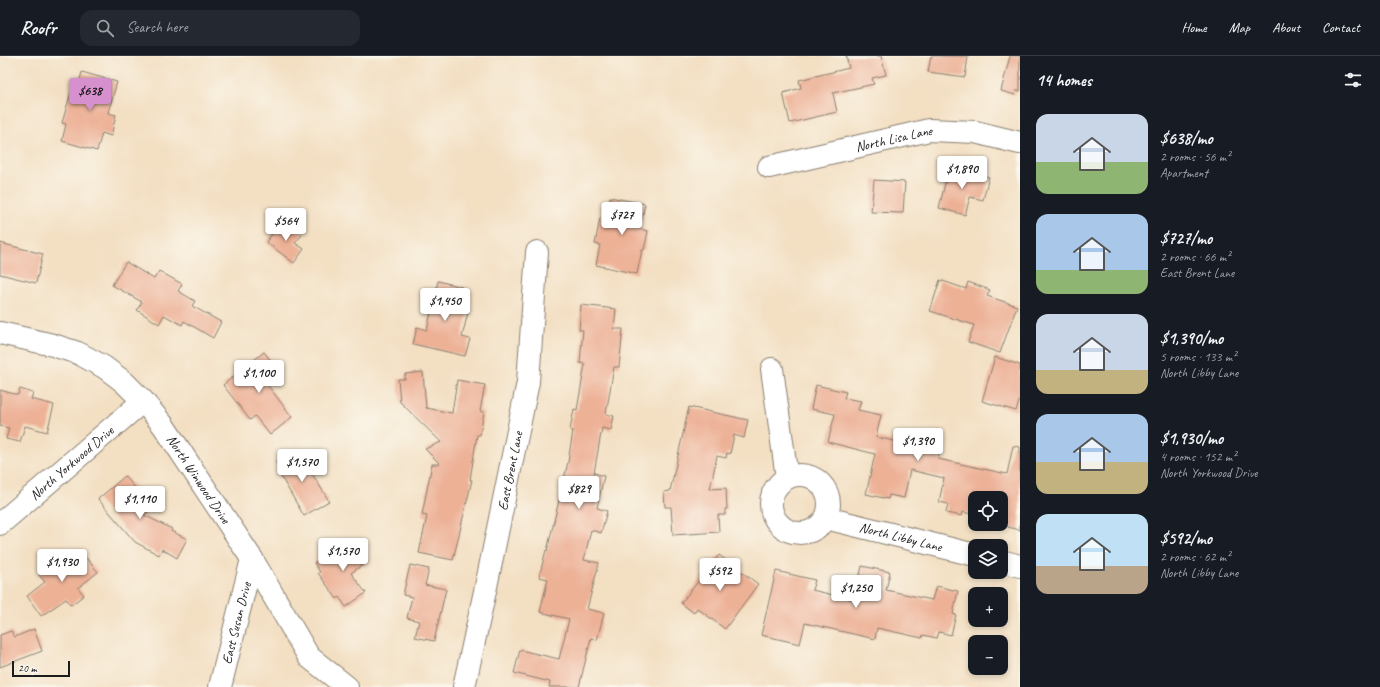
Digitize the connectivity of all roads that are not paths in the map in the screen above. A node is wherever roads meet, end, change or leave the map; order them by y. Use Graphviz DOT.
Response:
graph roads {
  1 [pos="1020,143"];
  2 [pos="769,167"];
  3 [pos="537,252"];
  4 [pos="0,333"];
  5 [pos="772,369"];
  6 [pos="143,401"];
  7 [pos="787,478"];
  8 [pos="826,518"];
  9 [pos="0,524"];
  10 [pos="968,553"];
  11 [pos="252,559"];
  12 [pos="1008,563"];
  13 [pos="1020,566"];
  14 [pos="220,687"];
  15 [pos="347,687"];
  16 [pos="464,687"];
  1 -- 2 [label="street, North Lisa Lane"];
  3 -- 16 [label="street, East Brent Lane"];
  4 -- 6 [label="street, North Winwood Drive"];
  5 -- 7 [label="street"];
  6 -- 9 [label="street, North Yorkwood Drive"];
  6 -- 11 [label="street, North Winwood Drive"];
  7 -- 8 [label="street"];
  7 -- 8 [label="street"];
  8 -- 10 [label="street, North Libby Lane"];
  11 -- 14 [label="street, East Susan Drive"];
  11 -- 15 [label="street, North Winwood Drive"];
  12 -- 13 [label="street"];
}
